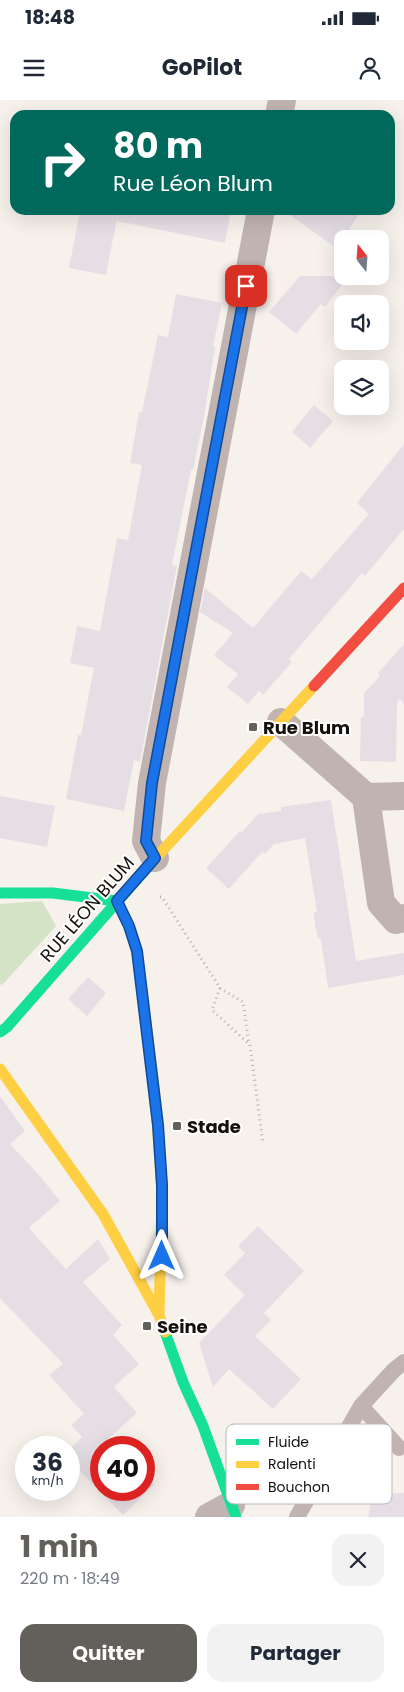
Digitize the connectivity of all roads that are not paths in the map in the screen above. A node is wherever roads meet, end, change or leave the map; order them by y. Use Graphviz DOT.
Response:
graph roads {
  1 [pos="260,215"];
  2 [pos="404,588"];
  3 [pos="281,722"];
  4 [pos="404,796"];
  5 [pos="366,797"];
  6 [pos="155,858"];
  7 [pos="0,893"];
  8 [pos="117,901"];
  9 [pos="404,918"];
  10 [pos="0,1032"];
  11 [pos="0,1069"];
  12 [pos="159,1315"];
  13 [pos="404,1362"];
  14 [pos="361,1406"];
  15 [pos="351,1424"];
  16 [pos="377,1424"];
  17 [pos="392,1440"];
  18 [pos="399,1448"];
  19 [pos="304,1504"];
  20 [pos="225,1513"];
  21 [pos="297,1517"];
  1 -- 6 [label="street"];
  2 -- 3 [label="street, RUE LÉON BLUM"];
  3 -- 5 [label="street"];
  3 -- 6 [label="street, RUE LÉON BLUM"];
  4 -- 5 [label="street"];
  5 -- 9 [label="street"];
  6 -- 8 [label="street, RUE LÉON BLUM"];
  7 -- 8 [label="street"];
  8 -- 10 [label="street, RUE LÉON BLUM"];
  8 -- 12 [label="street"];
  11 -- 12 [label="street"];
  12 -- 20 [label="street"];
  13 -- 14 [label="lane"];
  14 -- 15 [label="lane"];
  14 -- 16 [label="lane"];
  17 -- 18 [label="lane"];
  19 -- 21 [label="lane"];
}
